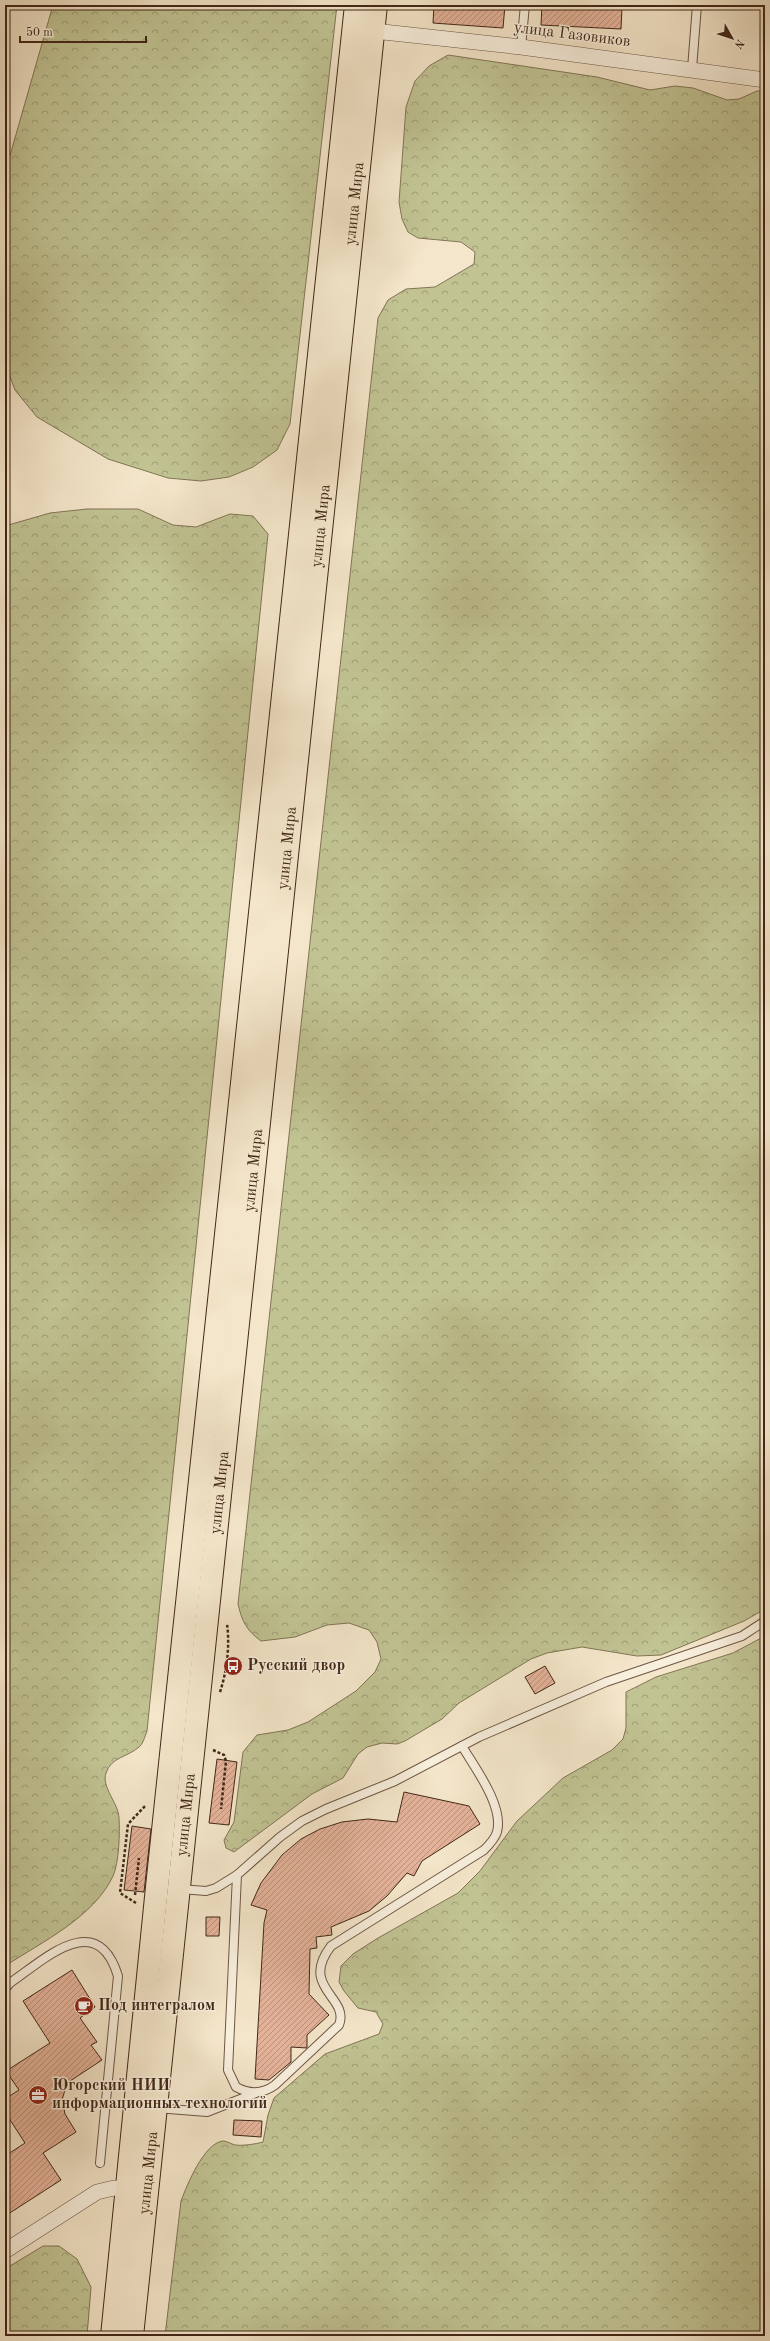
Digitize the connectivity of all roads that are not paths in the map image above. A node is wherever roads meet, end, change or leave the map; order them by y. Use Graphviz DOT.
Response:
graph roads {
  1 [pos="356,5"];
  2 [pos="376,5"];
  3 [pos="525,5"];
  4 [pos="697,5"];
  5 [pos="364,30"];
  6 [pos="520,46"];
  7 [pos="692,69"];
  8 [pos="765,80"];
  9 [pos="765,1621"];
  10 [pos="462,1746"];
  11 [pos="237,1875"];
  12 [pos="167,1888"];
  13 [pos="5,1989"];
  14 [pos="260,2092"];
  15 [pos="155,2108"];
  16 [pos="100,2163"];
  17 [pos="137,2191"];
  18 [pos="5,2251"];
  19 [pos="112,2336"];
  20 [pos="132,2336"];
  1 -- 5 [label="main road, улица Мира"];
  2 -- 5 [label="main road, улица Мира"];
  3 -- 6 [label="lane"];
  4 -- 7 [label="lane"];
  5 -- 6 [label="street, улица Газовиков"];
  5 -- 12 [label="main road, улица Мира"];
  6 -- 7 [label="street, улица Газовиков"];
  7 -- 8 [label="street, улица Газовиков"];
  9 -- 10 [label="lane"];
  10 -- 11 [label="lane"];
  10 -- 14 [label="lane"];
  11 -- 12 [label="lane"];
  11 -- 14 [label="lane"];
  12 -- 15 [label="main road, улица Мира"];
  12 -- 17 [label="main road, улица Мира"];
  13 -- 16 [label="lane"];
  14 -- 15 [label="lane"];
  15 -- 17 [label="main road, улица Мира"];
  17 -- 18 [label="street"];
  17 -- 19 [label="main road, улица Мира"];
  17 -- 20 [label="main road, улица Мира"];
}
